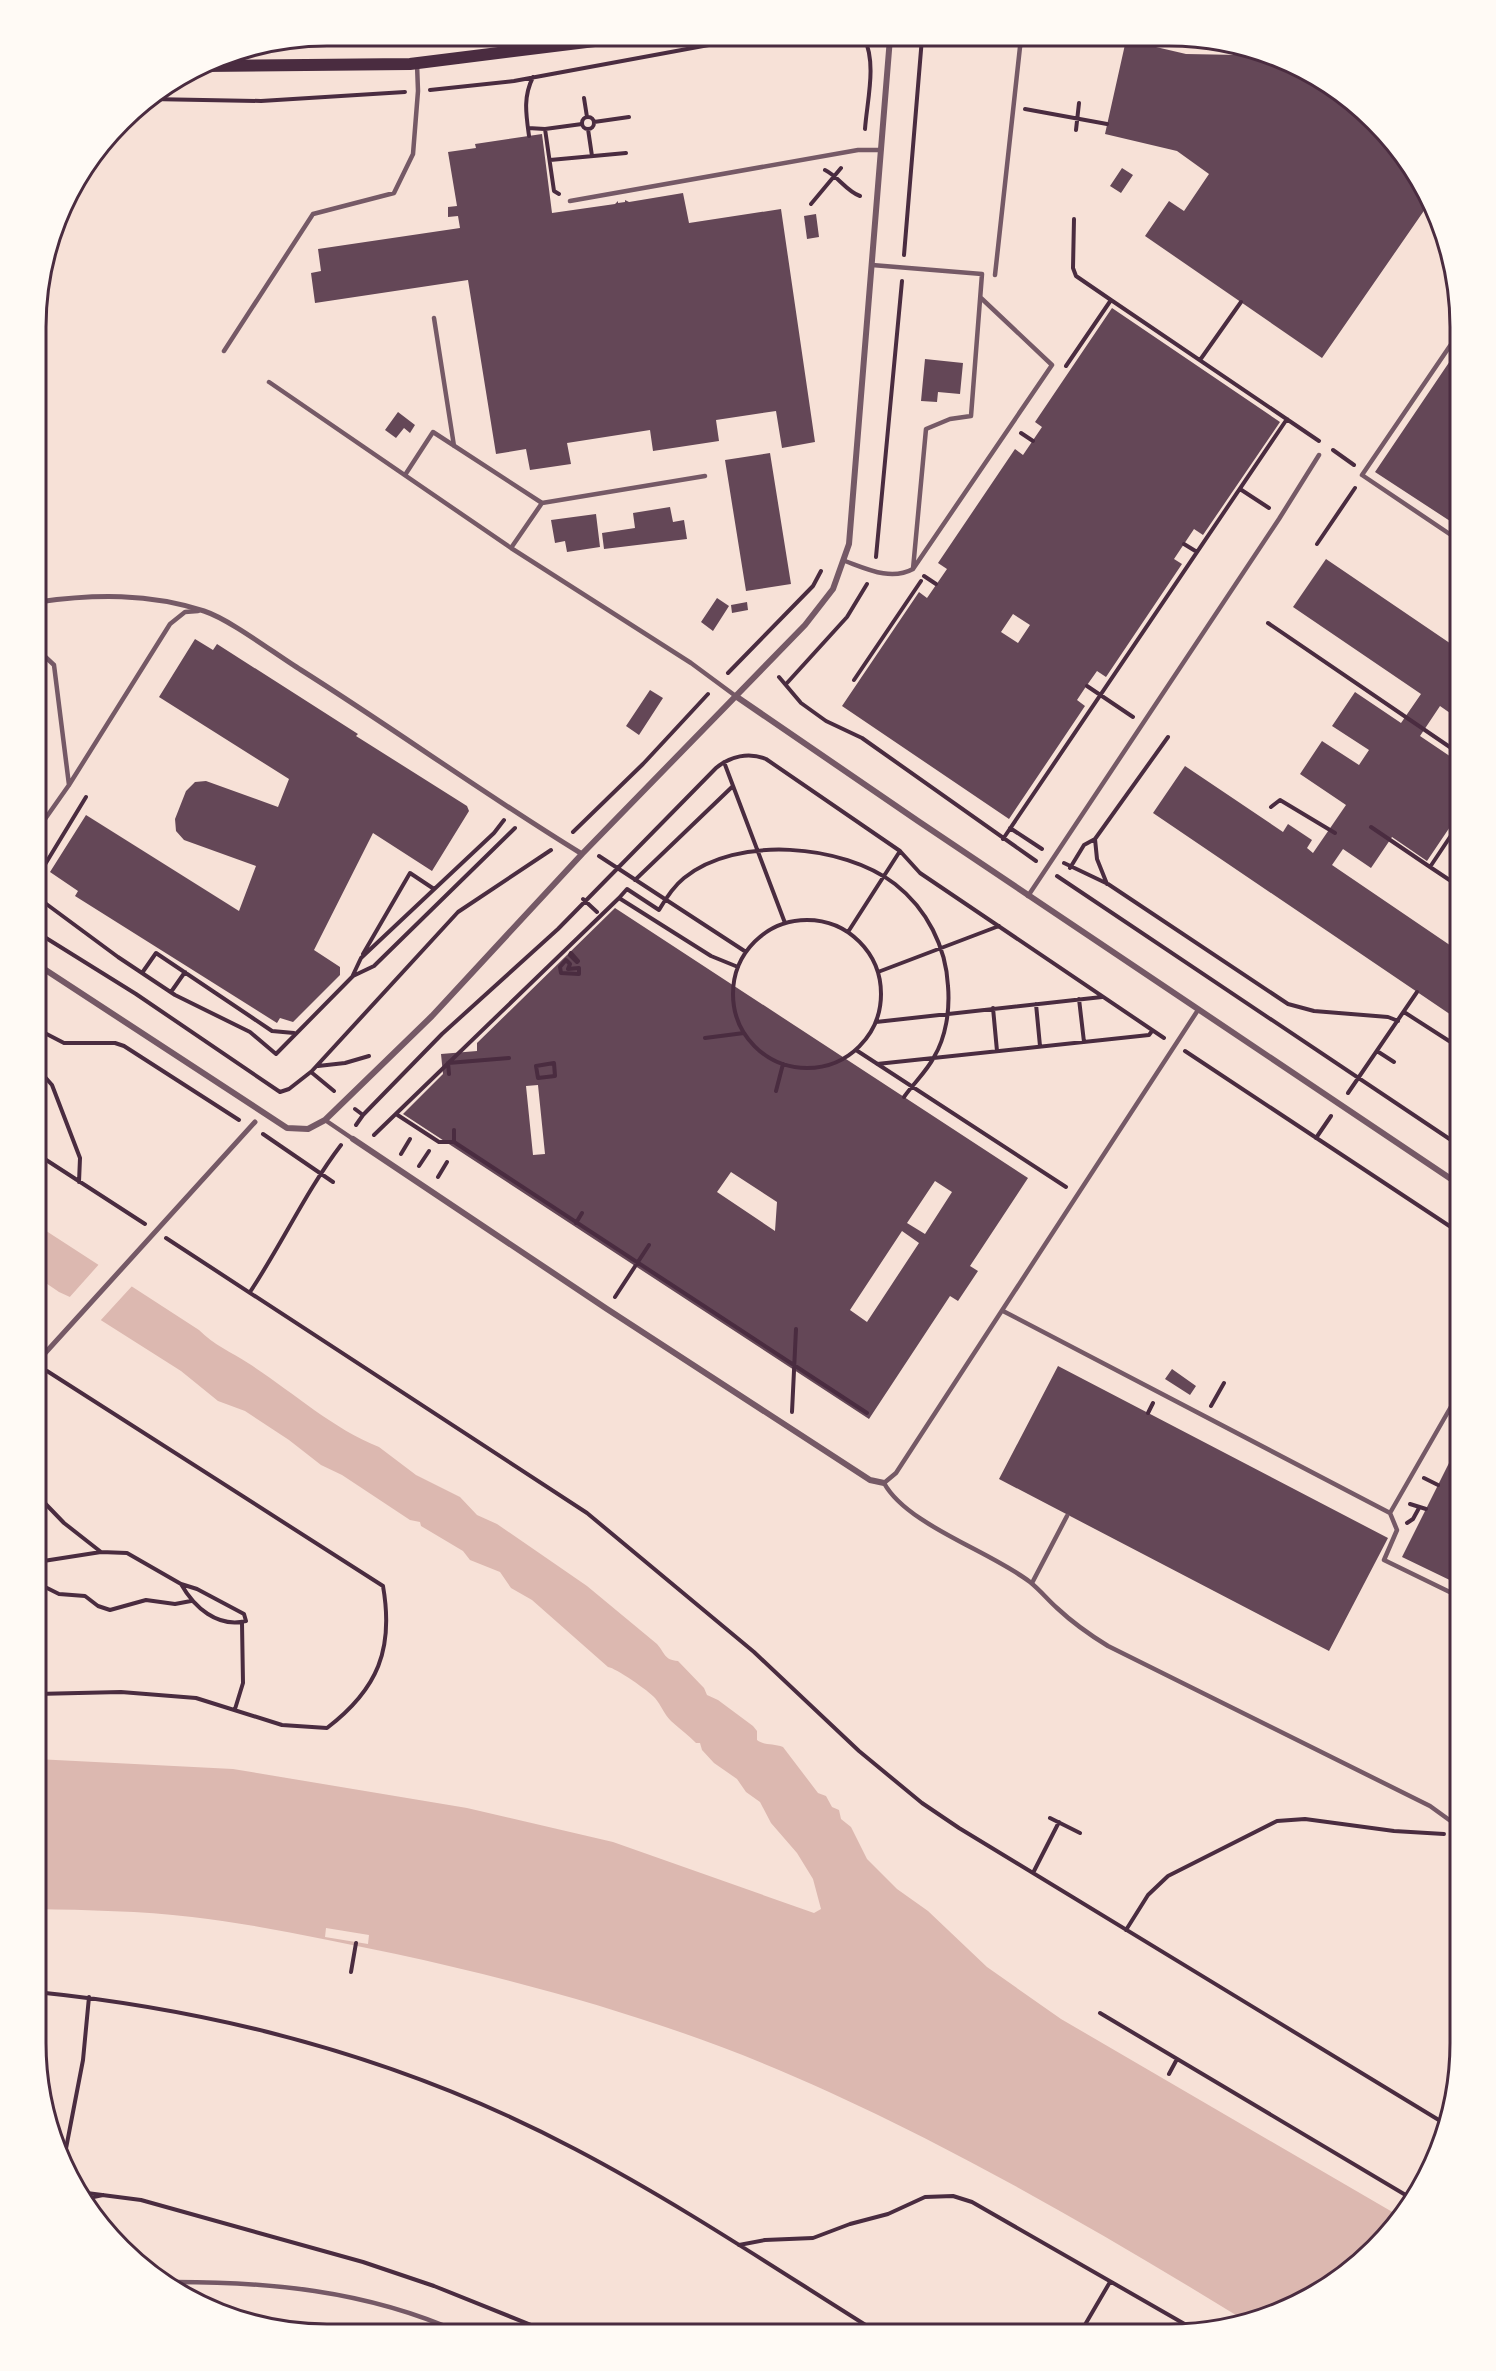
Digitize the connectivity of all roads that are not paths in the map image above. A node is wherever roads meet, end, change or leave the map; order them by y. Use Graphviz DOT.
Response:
graph roads {
  1 [pos="557,46"];
  2 [pos="889,46"];
  3 [pos="1020,46"];
  4 [pos="417,64"];
  5 [pos="225,66"];
  6 [pos="881,150"];
  7 [pos="570,201"];
  8 [pos="872,265"];
  9 [pos="995,275"];
  10 [pos="981,298"];
  11 [pos="434,318"];
  12 [pos="1450,346"];
  13 [pos="224,351"];
  14 [pos="269,382"];
  15 [pos="454,446"];
  16 [pos="1319,455"];
  17 [pos="405,475"];
  18 [pos="705,476"];
  19 [pos="542,503"];
  20 [pos="1450,535"];
  21 [pos="511,548"];
  22 [pos="845,561"];
  23 [pos="913,569"];
  24 [pos="46,601"];
  25 [pos="204,611"];
  26 [pos="46,658"];
  27 [pos="737,697"];
  28 [pos="69,785"];
  29 [pos="46,818"];
  30 [pos="582,854"];
  31 [pos="1028,896"];
  32 [pos="46,970"];
  33 [pos="1198,1010"];
  34 [pos="325,1120"];
  35 [pos="251,1126"];
  36 [pos="353,1139"];
  37 [pos="1450,1178"];
  38 [pos="1003,1311"];
  39 [pos="46,1352"];
  40 [pos="1450,1408"];
  41 [pos="884,1483"];
  42 [pos="1390,1513"];
  43 [pos="1067,1516"];
  44 [pos="1032,1583"];
  45 [pos="1450,1592"];
  46 [pos="1450,1821"];
  47 [pos="178,2281"];
  48 [pos="436,2324"];
  1 -- 4 [label="main road"];
  2 -- 6 [label="street"];
  3 -- 9 [label="lane"];
  4 -- 5 [label="main road"];
  4 -- 13 [label="lane"];
  6 -- 7 [label="lane"];
  6 -- 8 [label="street"];
  8 -- 10 [label="lane"];
  8 -- 22 [label="street"];
  10 -- 23 [label="lane"];
  10 -- 23 [label="lane"];
  11 -- 15 [label="lane"];
  12 -- 20 [label="lane"];
  14 -- 17 [label="lane"];
  15 -- 17 [label="lane"];
  15 -- 19 [label="lane"];
  16 -- 31 [label="lane"];
  17 -- 21 [label="lane"];
  18 -- 19 [label="lane"];
  19 -- 21 [label="lane"];
  21 -- 27 [label="lane"];
  22 -- 23 [label="lane"];
  22 -- 27 [label="street"];
  24 -- 25 [label="street"];
  25 -- 28 [label="lane"];
  25 -- 30 [label="street"];
  26 -- 28 [label="lane"];
  27 -- 30 [label="street"];
  27 -- 31 [label="street"];
  28 -- 29 [label="lane"];
  30 -- 34 [label="street"];
  31 -- 33 [label="street"];
  32 -- 34 [label="street"];
  33 -- 37 [label="street"];
  33 -- 38 [label="lane"];
  34 -- 36 [label="lane"];
  35 -- 39 [label="street"];
  36 -- 41 [label="street"];
  38 -- 41 [label="lane"];
  38 -- 42 [label="lane"];
  40 -- 42 [label="lane"];
  41 -- 44 [label="lane"];
  42 -- 45 [label="lane"];
  43 -- 44 [label="lane"];
  44 -- 46 [label="lane"];
  47 -- 48 [label="lane"];
}
